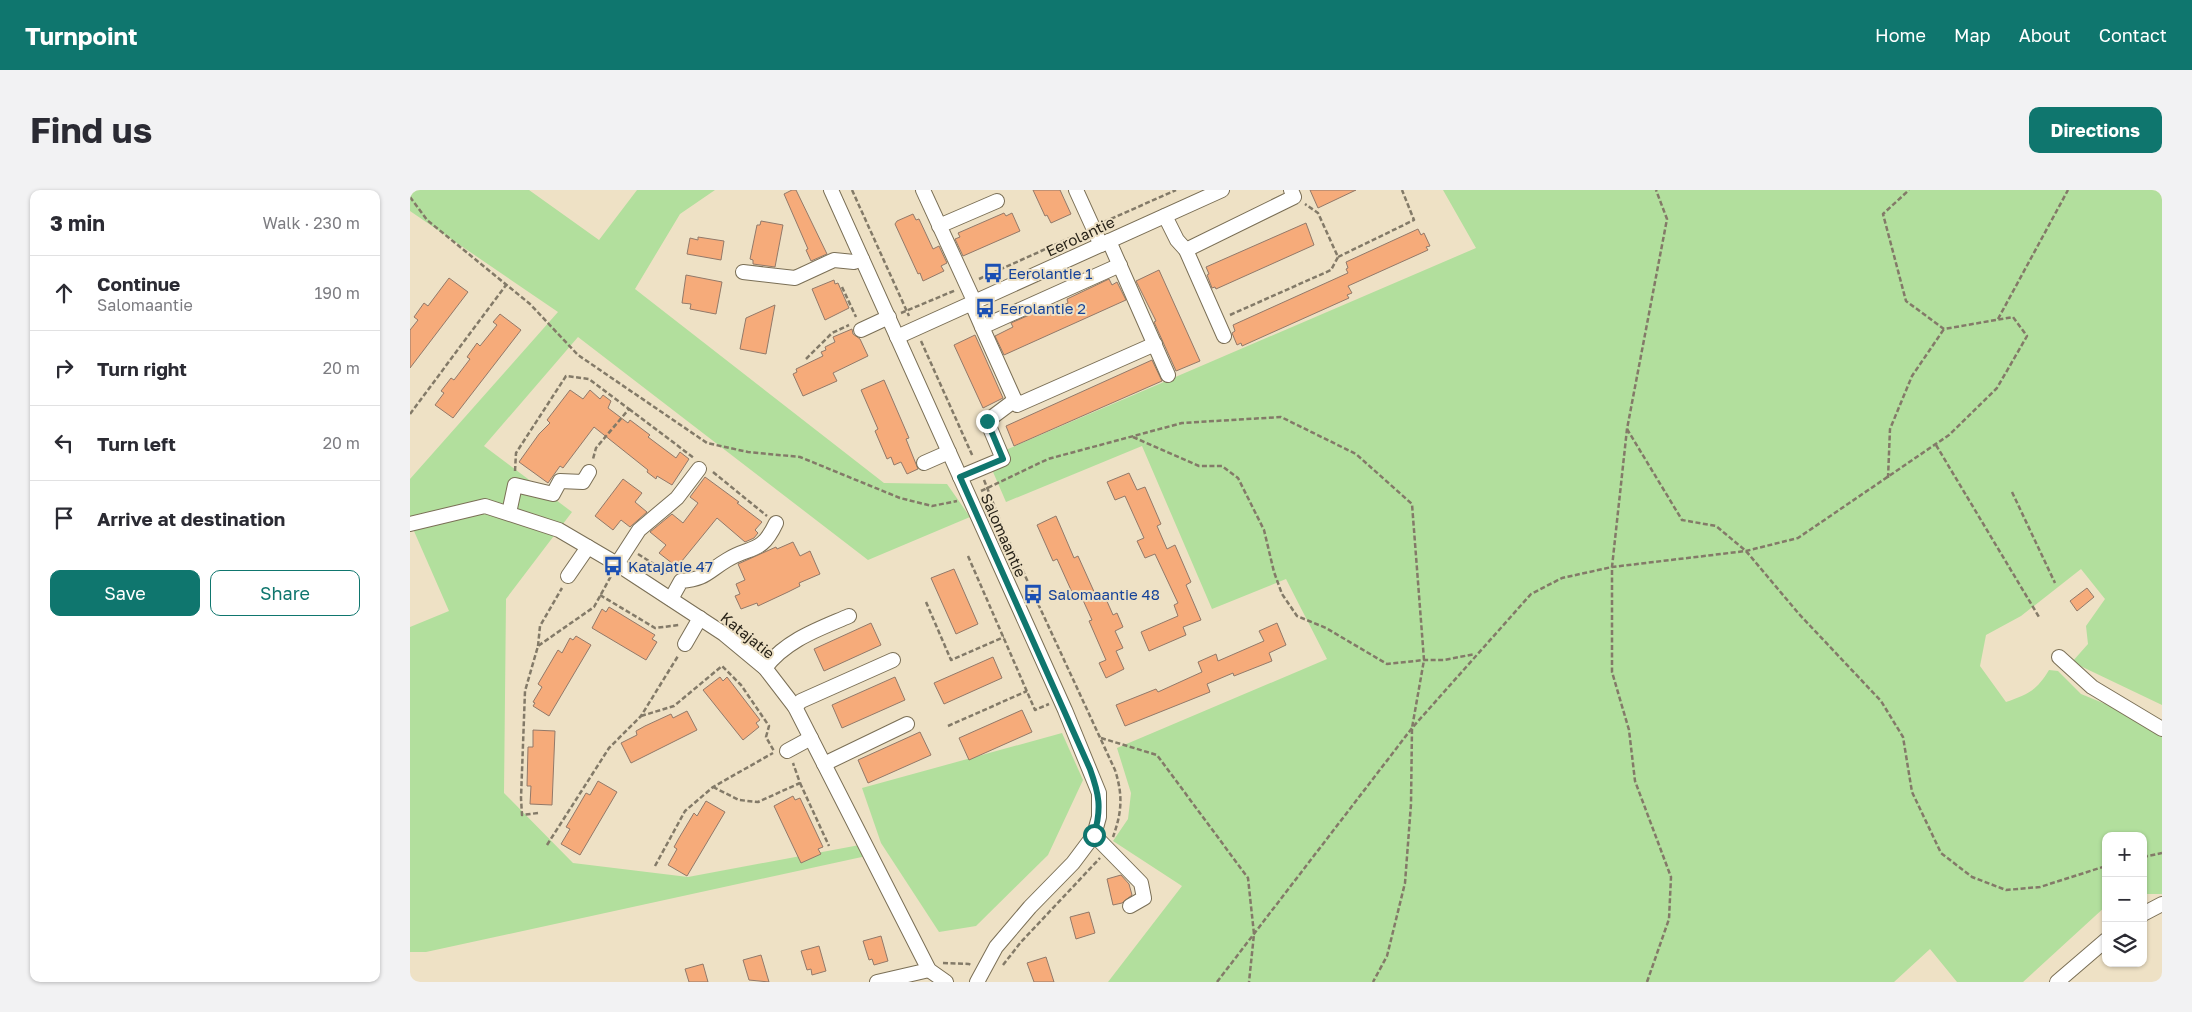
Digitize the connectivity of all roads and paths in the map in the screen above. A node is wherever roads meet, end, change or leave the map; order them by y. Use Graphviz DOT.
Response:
graph roads {
  1 [pos="831,190"];
  2 [pos="923,190"];
  3 [pos="1076,190"];
  4 [pos="1176,190"];
  5 [pos="1222,190"];
  6 [pos="1402,190"];
  7 [pos="1656,190"];
  8 [pos="1909,190"];
  9 [pos="2068,190"];
  10 [pos="1292,194"];
  11 [pos="410,197"];
  12 [pos="997,200"];
  13 [pos="1165,216"];
  14 [pos="939,226"];
  15 [pos="1093,227"];
  16 [pos="1105,243"];
  17 [pos="1186,250"];
  18 [pos="1338,257"];
  19 [pos="862,258"];
  20 [pos="1120,265"];
  21 [pos="742,272"];
  22 [pos="506,285"];
  23 [pos="966,285"];
  24 [pos="842,287"];
  25 [pos="974,303"];
  26 [pos="907,312"];
  27 [pos="889,317"];
  28 [pos="1998,319"];
  29 [pos="1217,321"];
  30 [pos="982,327"];
  31 [pos="1944,329"];
  32 [pos="861,330"];
  33 [pos="1224,336"];
  34 [pos="897,337"];
  35 [pos="1155,344"];
  36 [pos="806,359"];
  37 [pos="1168,375"];
  38 [pos="1015,400"];
  39 [pos="410,414"];
  40 [pos="1627,429"];
  41 [pos="1132,437"];
  42 [pos="1936,445"];
  43 [pos="949,452"];
  44 [pos="924,463"];
  45 [pos="699,469"];
  46 [pos="589,472"];
  47 [pos="960,477"];
  48 [pos="1888,478"];
  49 [pos="515,485"];
  50 [pos="2012,492"];
  51 [pos="969,497"];
  52 [pos="508,513"];
  53 [pos="776,523"];
  54 [pos="410,524"];
  55 [pos="588,547"];
  56 [pos="628,548"];
  57 [pos="1746,551"];
  58 [pos="968,556"];
  59 [pos="617,564"];
  60 [pos="1612,567"];
  61 [pos="568,576"];
  62 [pos="681,581"];
  63 [pos="2055,583"];
  64 [pos="600,596"];
  65 [pos="671,599"];
  66 [pos="926,602"];
  67 [pos="849,616"];
  68 [pos="2039,617"];
  69 [pos="697,624"];
  70 [pos="1004,637"];
  71 [pos="686,644"];
  72 [pos="538,646"];
  73 [pos="1475,654"];
  74 [pos="2058,657"];
  75 [pos="893,660"];
  76 [pos="1424,660"];
  77 [pos="765,668"];
  78 [pos="1027,691"];
  79 [pos="1060,700"];
  80 [pos="795,707"];
  81 [pos="641,716"];
  82 [pos="907,724"];
  83 [pos="948,726"];
  84 [pos="1412,728"];
  85 [pos="2162,729"];
  86 [pos="811,738"];
  87 [pos="1100,738"];
  88 [pos="781,752"];
  89 [pos="824,764"];
  90 [pos="800,783"];
  91 [pos="713,787"];
  92 [pos="538,814"];
  93 [pos="1094,835"];
  94 [pos="547,845"];
  95 [pos="829,846"];
  96 [pos="2162,852"];
  97 [pos="2147,856"];
  98 [pos="655,866"];
  99 [pos="2102,867"];
  100 [pos="2162,904"];
  101 [pos="1130,906"];
  102 [pos="2147,912"];
  103 [pos="1254,934"];
  104 [pos="2102,944"];
  105 [pos="933,966"];
  106 [pos="979,977"];
  107 [pos="877,982"];
  108 [pos="946,982"];
  109 [pos="1217,982"];
  110 [pos="1249,982"];
  111 [pos="1373,982"];
  112 [pos="1647,982"];
  113 [pos="2058,982"];
  1 -- 19 [label="street, Salomaantie"];
  2 -- 14 [label="street"];
  3 -- 15 [label="street"];
  4 -- 15 [label="path"];
  5 -- 13 [label="street, Eerolantie"];
  6 -- 18 [label="path"];
  7 -- 40 [label="path"];
  8 -- 31 [label="path"];
  9 -- 28 [label="path"];
  10 -- 17 [label="street"];
  10 -- 18 [label="path"];
  11 -- 22 [label="path"];
  12 -- 14 [label="street"];
  13 -- 16 [label="street, Eerolantie"];
  13 -- 17 [label="street"];
  14 -- 23 [label="street"];
  15 -- 16 [label="street"];
  15 -- 23 [label="path"];
  16 -- 20 [label="street"];
  16 -- 25 [label="street, Eerolantie"];
  17 -- 29 [label="street"];
  18 -- 29 [label="path"];
  19 -- 21 [label="street"];
  19 -- 27 [label="street, Salomaantie"];
  20 -- 30 [label="street"];
  20 -- 35 [label="street"];
  22 -- 39 [label="path"];
  22 -- 51 [label="path"];
  23 -- 25 [label="street"];
  23 -- 26 [label="path"];
  24 -- 36 [label="path"];
  25 -- 30 [label="street"];
  25 -- 34 [label="street, Eerolantie"];
  27 -- 32 [label="street"];
  27 -- 34 [label="street, Salomaantie"];
  28 -- 31 [label="path"];
  28 -- 42 [label="path"];
  29 -- 33 [label="street"];
  30 -- 38 [label="street"];
  31 -- 48 [label="path"];
  34 -- 43 [label="street, Salomaantie"];
  35 -- 37 [label="street"];
  35 -- 38 [label="street"];
  38 -- 47 [label="street"];
  40 -- 57 [label="path"];
  40 -- 60 [label="path"];
  41 -- 51 [label="path"];
  41 -- 76 [label="path"];
  41 -- 76 [label="path"];
  42 -- 48 [label="path"];
  42 -- 68 [label="path"];
  43 -- 44 [label="street"];
  43 -- 47 [label="street, Salomaantie"];
  45 -- 56 [label="street"];
  46 -- 49 [label="street"];
  46 -- 49 [label="path"];
  47 -- 51 [label="street, Salomaantie"];
  48 -- 57 [label="path"];
  49 -- 52 [label="street"];
  50 -- 63 [label="path"];
  51 -- 79 [label="street, Salomaantie"];
  52 -- 54 [label="street, Katajatie"];
  52 -- 55 [label="street, Katajatie"];
  53 -- 62 [label="street"];
  55 -- 59 [label="street, Katajatie"];
  55 -- 61 [label="street"];
  56 -- 59 [label="street"];
  56 -- 62 [label="path"];
  57 -- 60 [label="path"];
  57 -- 99 [label="path"];
  58 -- 70 [label="path"];
  59 -- 64 [label="path"];
  59 -- 65 [label="street, Katajatie"];
  60 -- 73 [label="path"];
  60 -- 112 [label="path"];
  61 -- 72 [label="path"];
  62 -- 65 [label="street"];
  64 -- 69 [label="path"];
  64 -- 72 [label="path"];
  65 -- 69 [label="street, Katajatie"];
  66 -- 70 [label="path"];
  67 -- 77 [label="street"];
  69 -- 71 [label="street"];
  69 -- 77 [label="street, Katajatie"];
  70 -- 78 [label="path"];
  71 -- 81 [label="path"];
  72 -- 92 [label="path"];
  73 -- 76 [label="path"];
  73 -- 84 [label="path"];
  74 -- 85 [label="street"];
  75 -- 80 [label="street"];
  76 -- 84 [label="path"];
  77 -- 80 [label="street, Katajatie"];
  78 -- 79 [label="path"];
  78 -- 83 [label="path"];
  79 -- 93 [label="street, Salomaantie"];
  80 -- 86 [label="street, Katajatie"];
  81 -- 88 [label="path"];
  81 -- 94 [label="path"];
  82 -- 89 [label="street"];
  84 -- 103 [label="path"];
  84 -- 111 [label="path"];
  86 -- 88 [label="street"];
  86 -- 89 [label="street, Katajatie"];
  87 -- 103 [label="path"];
  88 -- 90 [label="path"];
  88 -- 91 [label="path"];
  89 -- 105 [label="street, Katajatie"];
  90 -- 91 [label="path"];
  90 -- 95 [label="path"];
  91 -- 98 [label="path"];
  93 -- 101 [label="street"];
  93 -- 106 [label="street, Salomaantie"];
  96 -- 97 [label="path"];
  100 -- 102 [label="street"];
  103 -- 109 [label="path"];
  103 -- 110 [label="path"];
  104 -- 113 [label="street"];
  105 -- 106 [label="path"];
  105 -- 107 [label="street"];
  105 -- 108 [label="street, Katajatie"];
}
